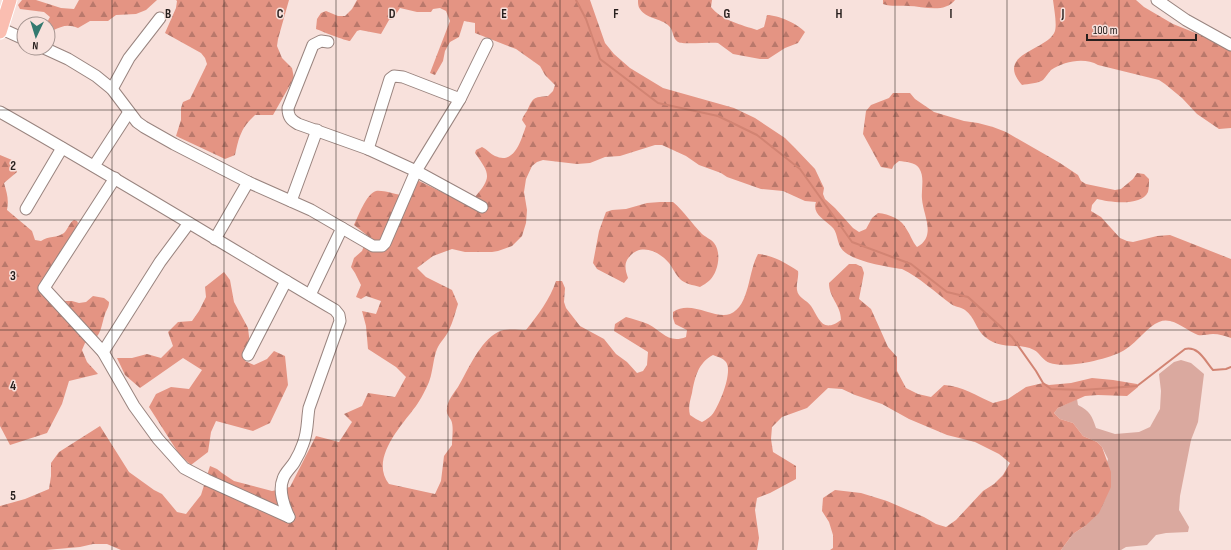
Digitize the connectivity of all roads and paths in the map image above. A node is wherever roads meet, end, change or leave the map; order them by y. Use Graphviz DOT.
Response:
graph roads {
  1 [pos="10,0"];
  2 [pos="1156,0"];
  3 [pos="160,18"];
  4 [pos="1,31"];
  5 [pos="16,36"];
  6 [pos="328,42"];
  7 [pos="487,44"];
  8 [pos="1231,45"];
  9 [pos="56,54"];
  10 [pos="112,90"];
  11 [pos="460,99"];
  12 [pos="0,112"];
  13 [pos="129,112"];
  14 [pos="317,130"];
  15 [pos="62,148"];
  16 [pos="368,149"];
  17 [pos="94,166"];
  18 [pos="416,171"];
  19 [pos="114,178"];
  20 [pos="248,182"];
  21 [pos="291,201"];
  22 [pos="482,207"];
  23 [pos="26,209"];
  24 [pos="189,223"];
  25 [pos="342,228"];
  26 [pos="215,238"];
  27 [pos="286,281"];
  28 [pos="310,295"];
  29 [pos="103,352"];
  30 [pos="248,355"];
  1 -- 4 [label="main road"];
  2 -- 8 [label="street"];
  3 -- 10 [label="street"];
  4 -- 5 [label="street"];
  6 -- 14 [label="street"];
  7 -- 11 [label="street"];
  9 -- 10 [label="street"];
  10 -- 13 [label="street"];
  11 -- 16 [label="street"];
  11 -- 18 [label="street"];
  12 -- 15 [label="street"];
  13 -- 17 [label="street"];
  13 -- 20 [label="street"];
  14 -- 16 [label="street"];
  14 -- 21 [label="street"];
  15 -- 17 [label="street"];
  15 -- 23 [label="street"];
  16 -- 18 [label="street"];
  17 -- 19 [label="street"];
  18 -- 22 [label="street"];
  18 -- 25 [label="street"];
  19 -- 24 [label="street"];
  19 -- 29 [label="street"];
  20 -- 21 [label="street"];
  20 -- 26 [label="street"];
  21 -- 25 [label="street"];
  24 -- 26 [label="street"];
  24 -- 29 [label="street"];
  25 -- 28 [label="street"];
  26 -- 27 [label="street"];
  27 -- 28 [label="street"];
  27 -- 30 [label="street"];
  28 -- 29 [label="street"];
}
